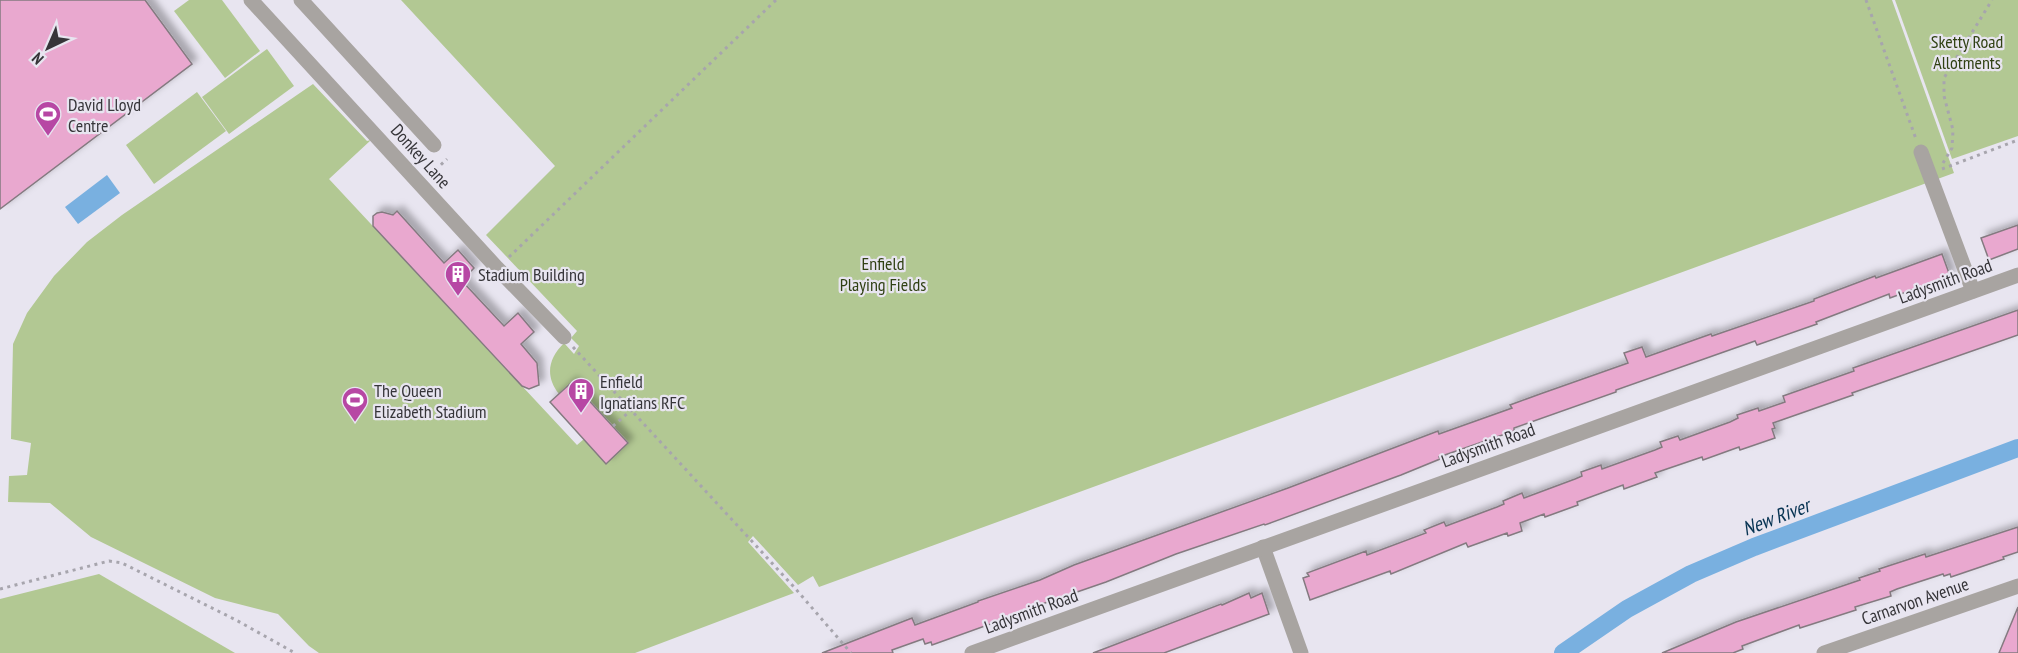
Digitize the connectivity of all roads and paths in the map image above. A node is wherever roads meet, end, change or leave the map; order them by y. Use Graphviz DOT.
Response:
graph roads {
  1 [pos="251,0"];
  2 [pos="301,0"];
  3 [pos="776,0"];
  4 [pos="1866,0"];
  5 [pos="1992,0"];
  6 [pos="2018,140"];
  7 [pos="434,145"];
  8 [pos="1921,152"];
  9 [pos="447,159"];
  10 [pos="1930,174"];
  11 [pos="421,185"];
  12 [pos="496,268"];
  13 [pos="2018,275"];
  14 [pos="1973,291"];
  15 [pos="564,338"];
  16 [pos="633,408"];
  17 [pos="613,426"];
  18 [pos="1263,547"];
  19 [pos="2018,586"];
  20 [pos="0,590"];
  21 [pos="295,653"];
  22 [pos="851,653"];
  23 [pos="972,653"];
  24 [pos="1301,653"];
  25 [pos="1824,653"];
  1 -- 11 [label="street, Donkey Lane"];
  2 -- 7 [label="street"];
  3 -- 12 [label="path"];
  4 -- 8 [label="path"];
  5 -- 10 [label="path"];
  6 -- 10 [label="path"];
  8 -- 10 [label="street"];
  9 -- 11 [label="path"];
  10 -- 14 [label="street"];
  11 -- 12 [label="street, Donkey Lane"];
  12 -- 15 [label="street, Donkey Lane"];
  13 -- 14 [label="street, Ladysmith Road"];
  14 -- 18 [label="street, Ladysmith Road"];
  15 -- 16 [label="path"];
  16 -- 17 [label="path"];
  16 -- 22 [label="path"];
  18 -- 23 [label="street, Ladysmith Road"];
  18 -- 24 [label="street"];
  19 -- 25 [label="street, Carnarvon Avenue"];
  20 -- 21 [label="path"];
}
